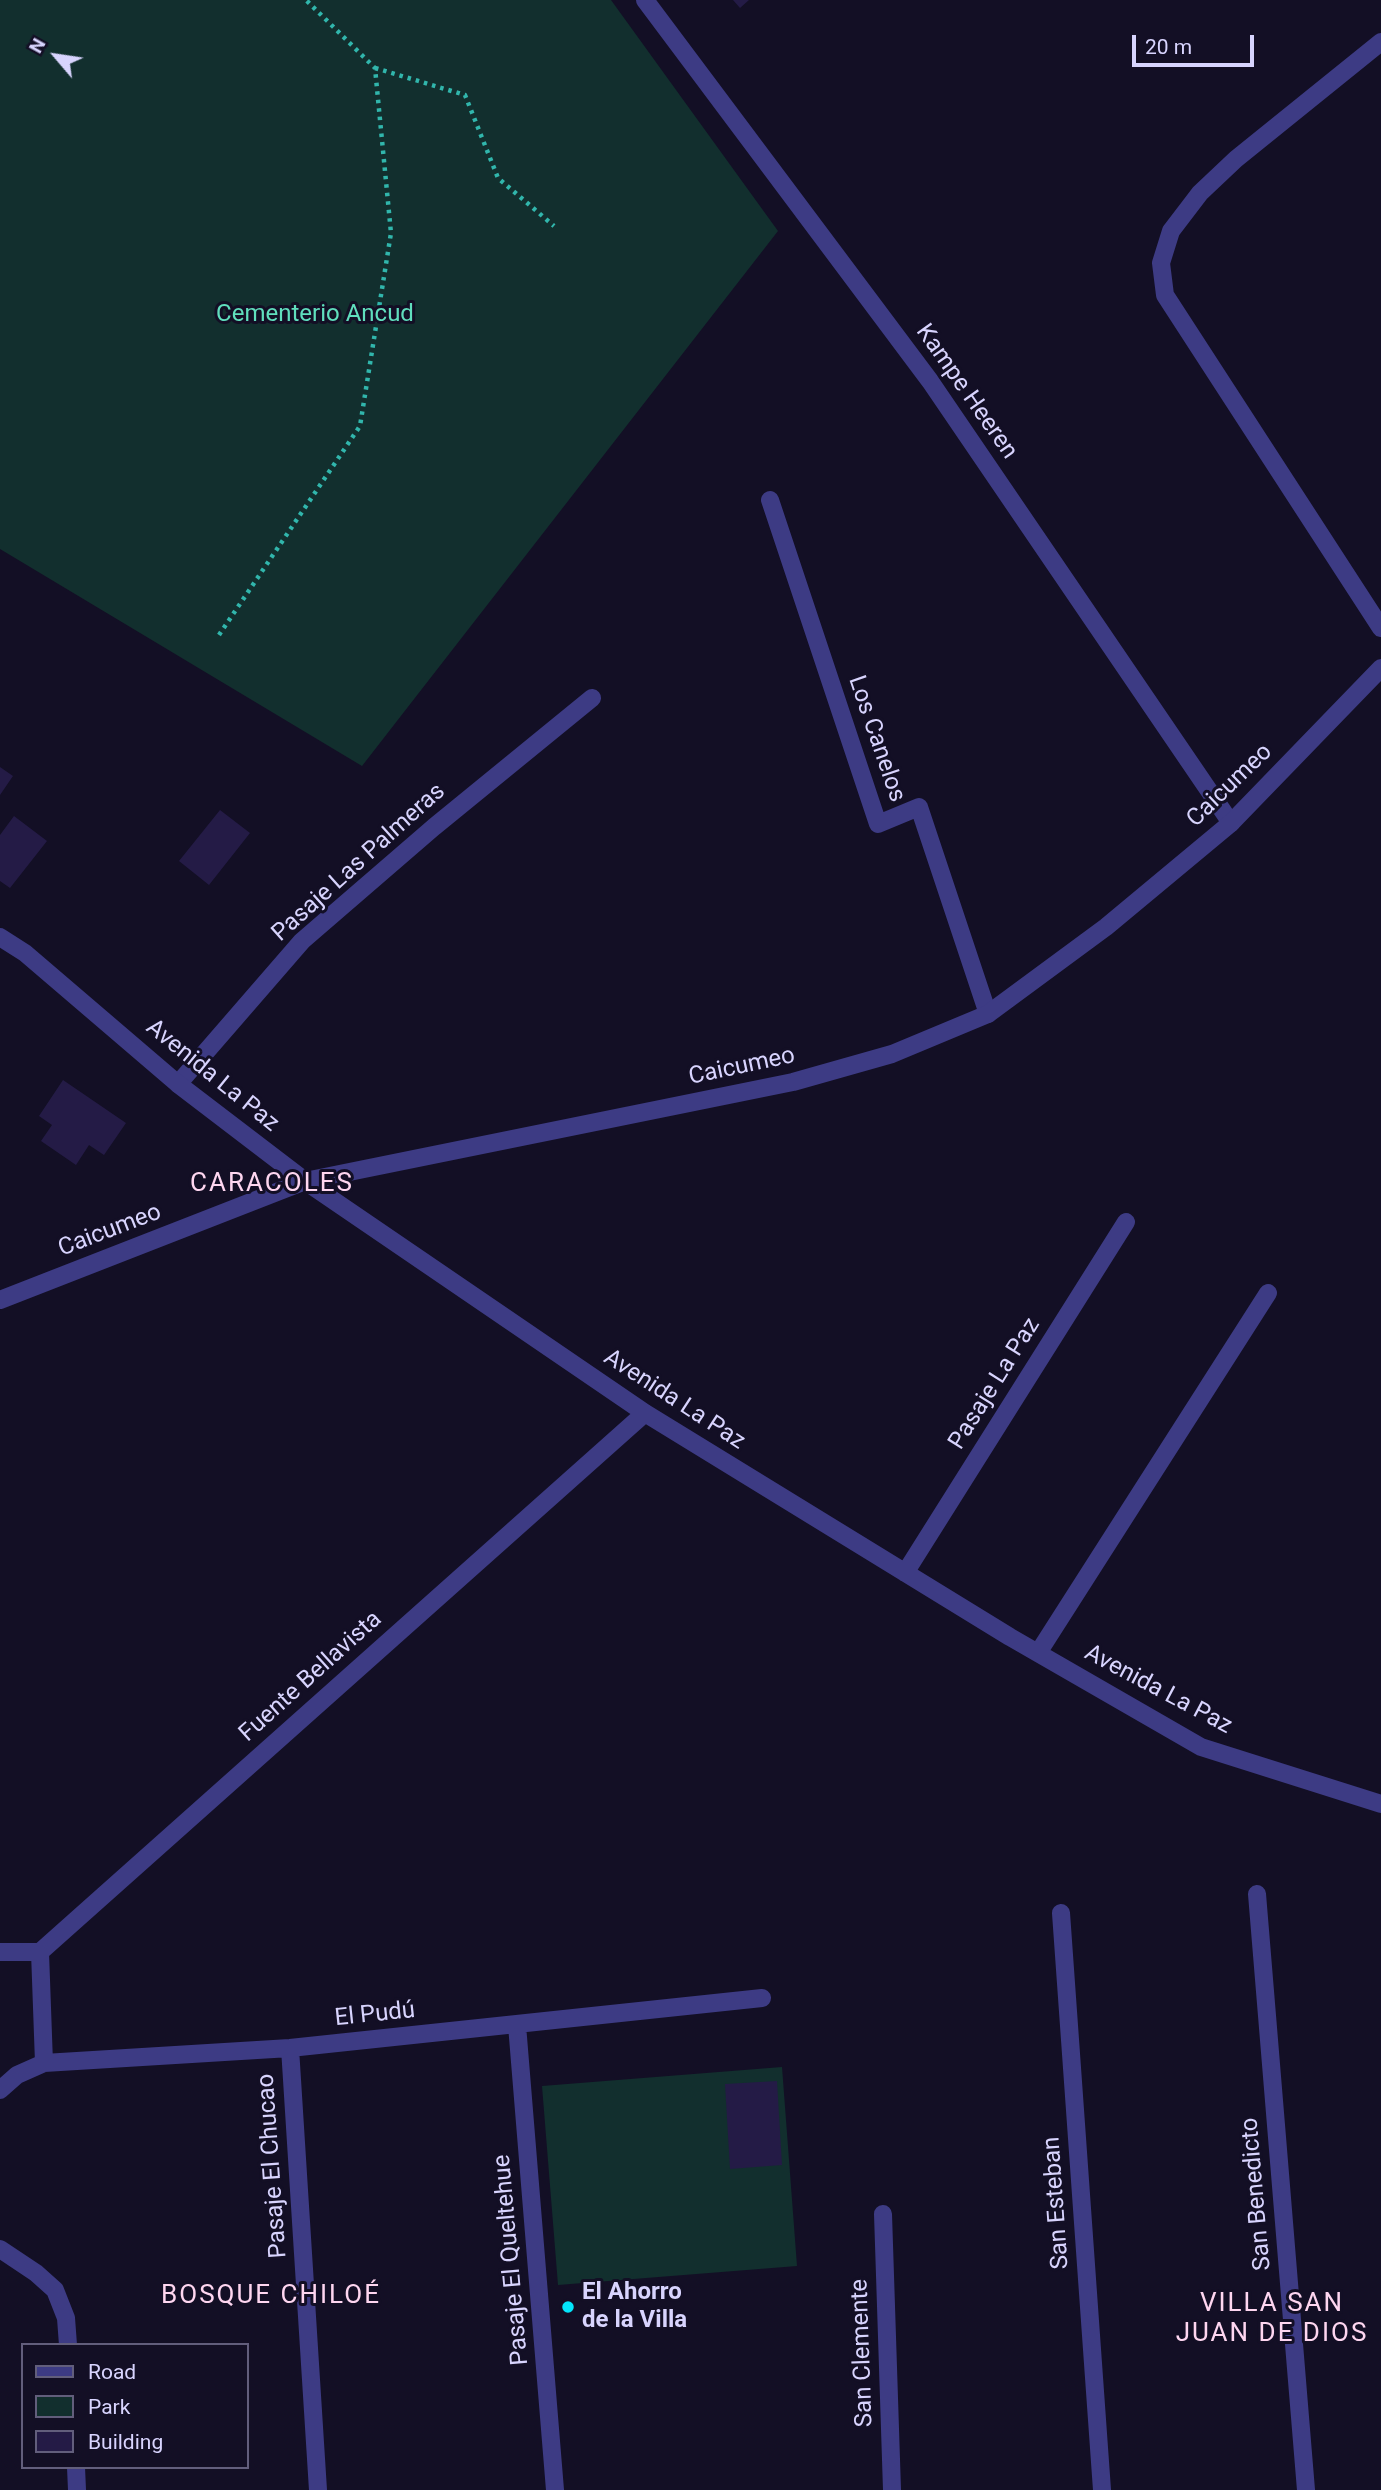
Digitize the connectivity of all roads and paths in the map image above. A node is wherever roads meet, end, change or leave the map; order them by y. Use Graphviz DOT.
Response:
graph roads {
  1 [pos="306,0"];
  2 [pos="645,0"];
  3 [pos="1381,42"];
  4 [pos="375,68"];
  5 [pos="554,226"];
  6 [pos="770,500"];
  7 [pos="1381,628"];
  8 [pos="219,635"];
  9 [pos="1381,668"];
  10 [pos="592,698"];
  11 [pos="1231,823"];
  12 [pos="0,937"];
  13 [pos="988,1014"];
  14 [pos="178,1084"];
  15 [pos="305,1181"];
  16 [pos="1126,1222"];
  17 [pos="1268,1293"];
  18 [pos="0,1300"];
  19 [pos="645,1413"];
  20 [pos="905,1573"];
  21 [pos="1038,1653"];
  22 [pos="1381,1804"];
  23 [pos="1257,1894"];
  24 [pos="1061,1913"];
  25 [pos="0,1952"];
  26 [pos="40,1952"];
  27 [pos="762,1998"];
  28 [pos="517,2025"];
  29 [pos="290,2048"];
  30 [pos="44,2063"];
  31 [pos="0,2090"];
  32 [pos="883,2214"];
  33 [pos="0,2249"];
  34 [pos="68,2343"];
  35 [pos="76,2469"];
  36 [pos="77,2490"];
  37 [pos="318,2490"];
  38 [pos="555,2490"];
  39 [pos="892,2490"];
  40 [pos="1102,2490"];
  41 [pos="1306,2490"];
  1 -- 4 [label="path"];
  2 -- 11 [label="street, Kampe Heeren"];
  3 -- 7 [label="street"];
  4 -- 5 [label="path"];
  4 -- 8 [label="path"];
  6 -- 13 [label="street, Los Canelos"];
  9 -- 11 [label="street, Caicumeo"];
  10 -- 14 [label="street, Pasaje Las Palmeras"];
  11 -- 13 [label="street, Caicumeo"];
  12 -- 14 [label="street, Avenida La Paz"];
  13 -- 15 [label="street, Caicumeo"];
  14 -- 15 [label="street, Avenida La Paz"];
  15 -- 18 [label="street, Caicumeo"];
  15 -- 19 [label="street, Avenida La Paz"];
  16 -- 20 [label="street, Pasaje La Paz"];
  17 -- 21 [label="street"];
  19 -- 20 [label="street, Avenida La Paz"];
  19 -- 26 [label="street, Fuente Bellavista"];
  20 -- 21 [label="street, Avenida La Paz"];
  21 -- 22 [label="street, Avenida La Paz"];
  23 -- 41 [label="street, San Benedicto"];
  24 -- 40 [label="street, San Esteban"];
  25 -- 26 [label="street"];
  26 -- 30 [label="street"];
  27 -- 28 [label="street, El Pudú"];
  28 -- 29 [label="street, El Pudú"];
  28 -- 38 [label="street, Pasaje El Queltehue"];
  29 -- 30 [label="street, El Pudú"];
  29 -- 37 [label="street, Pasaje El Chucao"];
  30 -- 31 [label="street, El Pudú"];
  32 -- 39 [label="street, San Clemente"];
  33 -- 34 [label="street"];
  35 -- 36 [label="street"];
}
